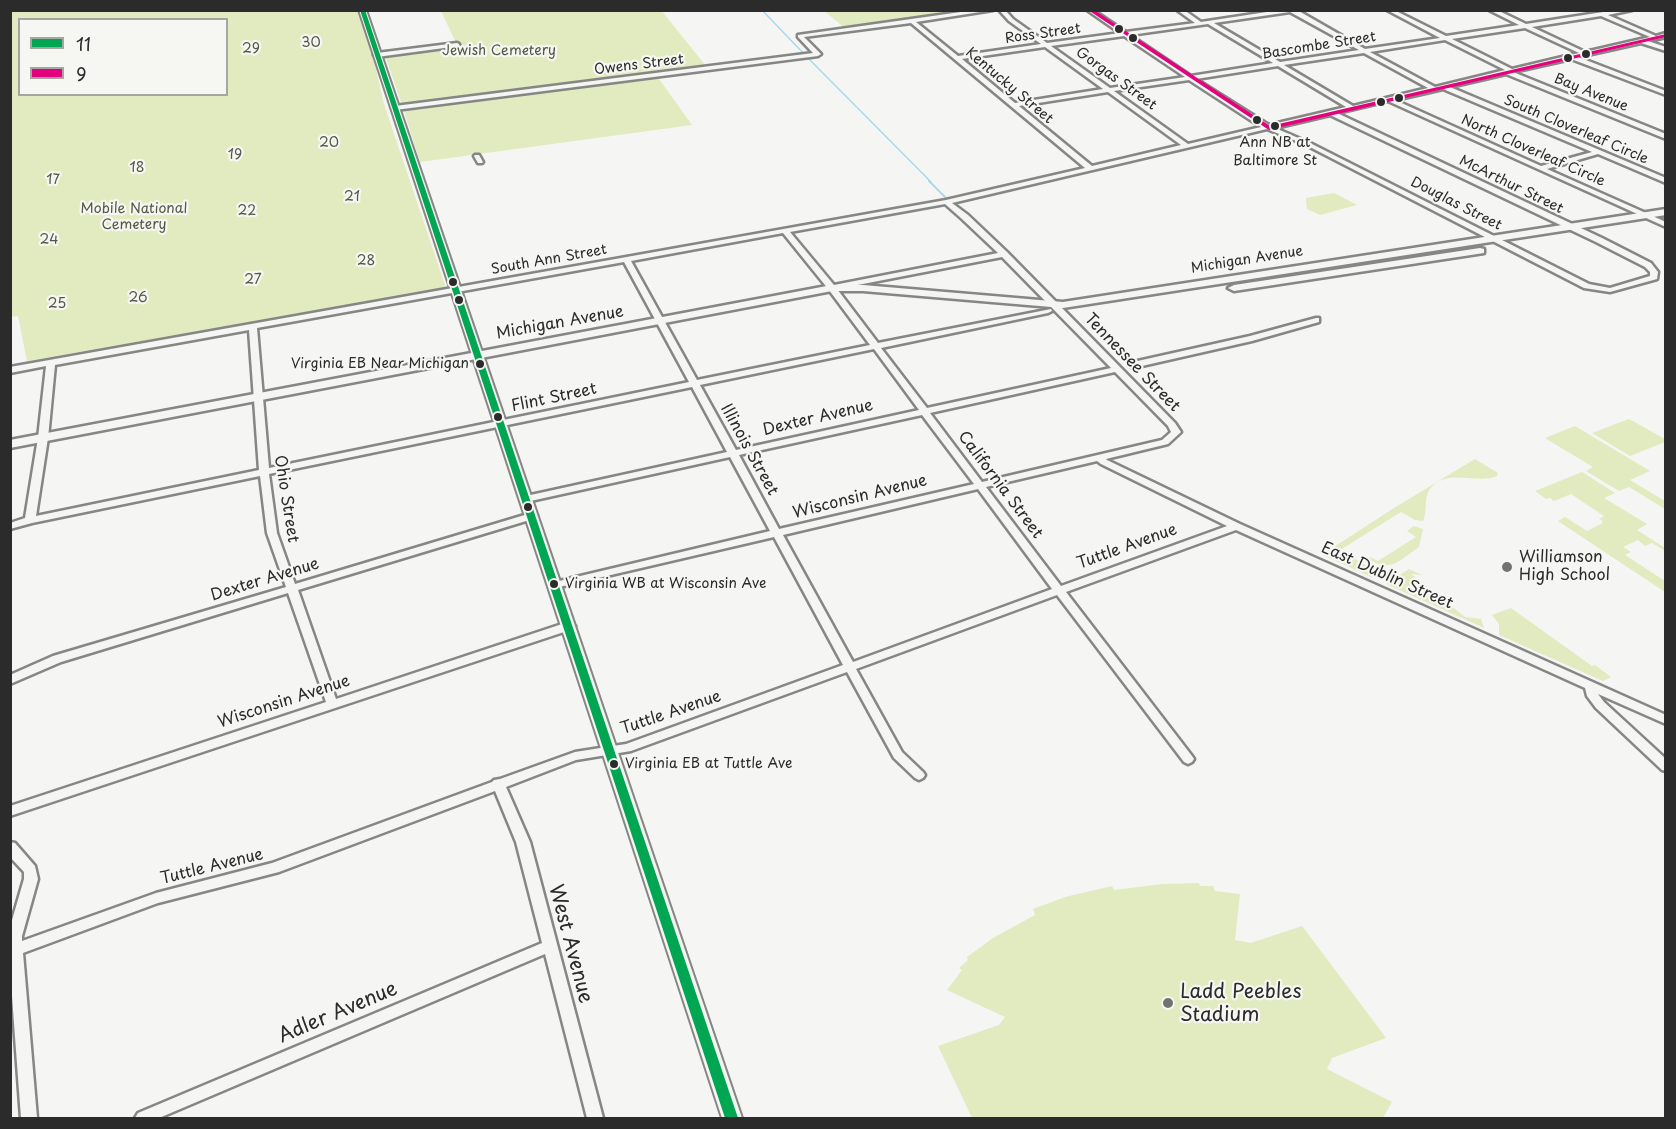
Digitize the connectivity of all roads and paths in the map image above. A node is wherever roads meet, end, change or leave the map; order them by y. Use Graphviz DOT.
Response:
graph roads {
  1 [pos="368,10"];
  2 [pos="991,10"];
  3 [pos="1001,10"];
  4 [pos="1089,10"];
  5 [pos="1179,10"];
  6 [pos="1389,10"];
  7 [pos="1491,10"];
  8 [pos="1592,10"];
  9 [pos="1630,10"];
  10 [pos="362,11"];
  11 [pos="1293,11"];
  12 [pos="1273,12"];
  13 [pos="1602,15"];
  14 [pos="912,21"];
  15 [pos="1210,22"];
  16 [pos="1201,24"];
  17 [pos="1526,27"];
  18 [pos="1125,34"];
  19 [pos="1665,35"];
  20 [pos="1656,37"];
  21 [pos="1447,39"];
  22 [pos="1642,41"];
  23 [pos="457,45"];
  24 [pos="1049,45"];
  25 [pos="1665,49"];
  26 [pos="1365,51"];
  27 [pos="1585,54"];
  28 [pos="377,55"];
  29 [pos="1572,57"];
  30 [pos="957,58"];
  31 [pos="1279,64"];
  32 [pos="1509,72"];
  33 [pos="1191,78"];
  34 [pos="1444,87"];
  35 [pos="1665,87"];
  36 [pos="1434,89"];
  37 [pos="1657,89"];
  38 [pos="1111,91"];
  39 [pos="1665,93"];
  40 [pos="1390,99"];
  41 [pos="1012,105"];
  42 [pos="395,108"];
  43 [pos="1352,108"];
  44 [pos="1331,113"];
  45 [pos="1269,128"];
  46 [pos="1665,137"];
  47 [pos="1188,147"];
  48 [pos="1599,152"];
  49 [pos="1542,168"];
  50 [pos="1091,169"];
  51 [pos="1665,181"];
  52 [pos="946,202"];
  53 [pos="1645,215"];
  54 [pos="1664,221"];
  55 [pos="1571,227"];
  56 [pos="785,231"];
  57 [pos="1587,234"];
  58 [pos="1494,239"];
  59 [pos="1509,246"];
  60 [pos="1004,254"];
  61 [pos="627,260"];
  62 [pos="881,284"];
  63 [pos="1634,284"];
  64 [pos="832,288"];
  65 [pos="456,290"];
  66 [pos="1054,309"];
  67 [pos="1316,320"];
  68 [pos="661,321"];
  69 [pos="253,327"];
  70 [pos="877,347"];
  71 [pos="477,355"];
  72 [pos="51,362"];
  73 [pos="1133,365"];
  74 [pos="1117,369"];
  75 [pos="10,370"];
  76 [pos="696,384"];
  77 [pos="258,396"];
  78 [pos="925,411"];
  79 [pos="501,424"];
  80 [pos="44,438"];
  81 [pos="1172,438"];
  82 [pos="10,444"];
  83 [pos="734,454"];
  84 [pos="1098,457"];
  85 [pos="264,472"];
  86 [pos="981,485"];
  87 [pos="526,499"];
  88 [pos="532,516"];
  89 [pos="30,520"];
  90 [pos="10,526"];
  91 [pos="1236,526"];
  92 [pos="777,534"];
  93 [pos="555,585"];
  94 [pos="291,589"];
  95 [pos="1059,590"];
  96 [pos="568,626"];
  97 [pos="849,667"];
  98 [pos="10,680"];
  99 [pos="1591,687"];
  100 [pos="332,703"];
  101 [pos="1665,720"];
  102 [pos="608,750"];
  103 [pos="1188,759"];
  104 [pos="1665,767"];
  105 [pos="919,775"];
  106 [pos="498,783"];
  107 [pos="10,811"];
  108 [pos="10,847"];
  109 [pos="550,946"];
  110 [pos="13,951"];
  111 [pos="29,1119"];
  112 [pos="143,1119"];
  113 [pos="595,1119"];
  114 [pos="732,1119"];
  1 -- 10 [label="street"];
  2 -- 14 [label="street"];
  3 -- 24 [label="street, Gorgas Street"];
  4 -- 18 [label="street, Douglas Street"];
  5 -- 16 [label="street"];
  6 -- 21 [label="street, Bay Avenue"];
  7 -- 17 [label="street"];
  8 -- 13 [label="street"];
  9 -- 13 [label="street, Bascombe Street"];
  10 -- 28 [label="street"];
  11 -- 12 [label="street, Ross Street"];
  11 -- 26 [label="street"];
  12 -- 15 [label="street, Ross Street"];
  13 -- 17 [label="street, Bascombe Street"];
  13 -- 20 [label="street"];
  14 -- 30 [label="street, Kentucky Street"];
  14 -- 42 [label="street, Owens Street"];
  15 -- 16 [label="street, Ross Street"];
  15 -- 31 [label="street"];
  16 -- 18 [label="street, Ross Street"];
  17 -- 21 [label="street, Bascombe Street"];
  17 -- 27 [label="street"];
  18 -- 24 [label="street, Ross Street"];
  18 -- 33 [label="street, Douglas Street"];
  19 -- 20 [label="street"];
  20 -- 22 [label="street"];
  21 -- 26 [label="street, Bascombe Street"];
  21 -- 32 [label="street, Bay Avenue"];
  22 -- 25 [label="street"];
  22 -- 27 [label="street"];
  23 -- 28 [label="street"];
  24 -- 30 [label="street, Ross Street"];
  24 -- 38 [label="street, Gorgas Street"];
  26 -- 31 [label="street, Bascombe Street"];
  26 -- 36 [label="street"];
  27 -- 29 [label="street"];
  28 -- 42 [label="street"];
  29 -- 32 [label="street"];
  29 -- 37 [label="street"];
  30 -- 41 [label="street, Kentucky Street"];
  31 -- 33 [label="street, Bascombe Street"];
  31 -- 43 [label="street"];
  32 -- 34 [label="street"];
  32 -- 46 [label="street, Bay Avenue"];
  33 -- 38 [label="street, Bascombe Street"];
  33 -- 45 [label="street, Douglas Street"];
  34 -- 36 [label="street"];
  34 -- 48 [label="street, South Cloverleaf Circle"];
  35 -- 37 [label="street"];
  36 -- 40 [label="street"];
  37 -- 39 [label="street"];
  38 -- 41 [label="street, Bascombe Street"];
  38 -- 47 [label="street, Gorgas Street"];
  40 -- 43 [label="street"];
  40 -- 49 [label="street, North Cloverleaf Circle"];
  41 -- 50 [label="street, Kentucky Street"];
  42 -- 65 [label="street"];
  43 -- 44 [label="street"];
  44 -- 45 [label="street"];
  44 -- 55 [label="street, McArthur Street"];
  45 -- 47 [label="street"];
  45 -- 58 [label="street, Douglas Street"];
  47 -- 50 [label="street, South Ann Street"];
  48 -- 49 [label="street"];
  48 -- 51 [label="street, South Cloverleaf Circle"];
  49 -- 53 [label="street, North Cloverleaf Circle"];
  50 -- 52 [label="street, South Ann Street"];
  52 -- 56 [label="street, South Ann Street"];
  52 -- 60 [label="street, Tennessee Street"];
  53 -- 54 [label="main road, Michigan Avenue"];
  53 -- 55 [label="main road, Michigan Avenue"];
  54 -- 57 [label="main road, Michigan Avenue"];
  55 -- 57 [label="street, McArthur Street"];
  55 -- 58 [label="main road, Michigan Avenue"];
  56 -- 61 [label="street, South Ann Street"];
  56 -- 64 [label="street, California Street"];
  57 -- 59 [label="main road, Michigan Avenue"];
  57 -- 63 [label="street, McArthur Street"];
  58 -- 59 [label="street, Douglas Street"];
  58 -- 66 [label="main road, Michigan Avenue"];
  59 -- 63 [label="street, Douglas Street"];
  59 -- 66 [label="main road, Michigan Avenue"];
  60 -- 62 [label="street"];
  60 -- 66 [label="street, Tennessee Street"];
  61 -- 65 [label="street, South Ann Street"];
  61 -- 68 [label="street, Illinois Street"];
  62 -- 64 [label="main road, Michigan Avenue"];
  62 -- 66 [label="main road, Michigan Avenue"];
  64 -- 66 [label="main road, Michigan Avenue"];
  64 -- 68 [label="main road, Michigan Avenue"];
  64 -- 70 [label="street, California Street"];
  65 -- 69 [label="street, South Ann Street"];
  65 -- 71 [label="street"];
  66 -- 70 [label="street, Flint Street"];
  66 -- 74 [label="street, Tennessee Street"];
  67 -- 73 [label="street"];
  68 -- 71 [label="main road, Michigan Avenue"];
  68 -- 76 [label="street, Illinois Street"];
  69 -- 72 [label="street, South Ann Street"];
  69 -- 77 [label="street, Ohio Street"];
  70 -- 76 [label="street, Flint Street"];
  70 -- 78 [label="street, California Street"];
  71 -- 77 [label="main road, Michigan Avenue"];
  71 -- 79 [label="street"];
  72 -- 75 [label="street, South Ann Street"];
  72 -- 80 [label="street"];
  74 -- 78 [label="street, Dexter Avenue"];
  74 -- 81 [label="street, Tennessee Street"];
  76 -- 79 [label="street, Flint Street"];
  76 -- 83 [label="street, Illinois Street"];
  77 -- 80 [label="main road, Michigan Avenue"];
  77 -- 85 [label="street, Ohio Street"];
  78 -- 83 [label="street, Dexter Avenue"];
  78 -- 86 [label="street, California Street"];
  79 -- 85 [label="street, Flint Street"];
  79 -- 87 [label="street"];
  80 -- 82 [label="main road, Michigan Avenue"];
  80 -- 89 [label="street"];
  81 -- 84 [label="street, Wisconsin Avenue"];
  83 -- 87 [label="street, Dexter Avenue"];
  83 -- 92 [label="street, Illinois Street"];
  84 -- 86 [label="street, Wisconsin Avenue"];
  84 -- 91 [label="street, East Dublin Street"];
  85 -- 89 [label="street, Flint Street"];
  85 -- 94 [label="street, Ohio Street"];
  86 -- 92 [label="street, Wisconsin Avenue"];
  86 -- 95 [label="street, California Street"];
  87 -- 88 [label="street"];
  88 -- 93 [label="street"];
  88 -- 94 [label="street, Dexter Avenue"];
  89 -- 90 [label="street, Flint Street"];
  91 -- 95 [label="street, Tuttle Avenue"];
  91 -- 99 [label="street, East Dublin Street"];
  92 -- 93 [label="street, Wisconsin Avenue"];
  92 -- 97 [label="street, Illinois Street"];
  93 -- 96 [label="street"];
  94 -- 98 [label="street, Dexter Avenue"];
  94 -- 100 [label="street, Ohio Street"];
  95 -- 97 [label="street, Tuttle Avenue"];
  95 -- 103 [label="street, California Street"];
  96 -- 100 [label="street, Wisconsin Avenue"];
  96 -- 102 [label="street"];
  97 -- 102 [label="street, Tuttle Avenue"];
  97 -- 105 [label="street, Illinois Street"];
  99 -- 101 [label="street, East Dublin Street"];
  99 -- 104 [label="street"];
  100 -- 107 [label="street, Wisconsin Avenue"];
  102 -- 106 [label="street, Tuttle Avenue"];
  102 -- 114 [label="street"];
  106 -- 109 [label="street, West Avenue"];
  106 -- 110 [label="street, Tuttle Avenue"];
  108 -- 110 [label="street"];
  109 -- 112 [label="street, Adler Avenue"];
  109 -- 113 [label="street, West Avenue"];
  110 -- 111 [label="street"];
}
